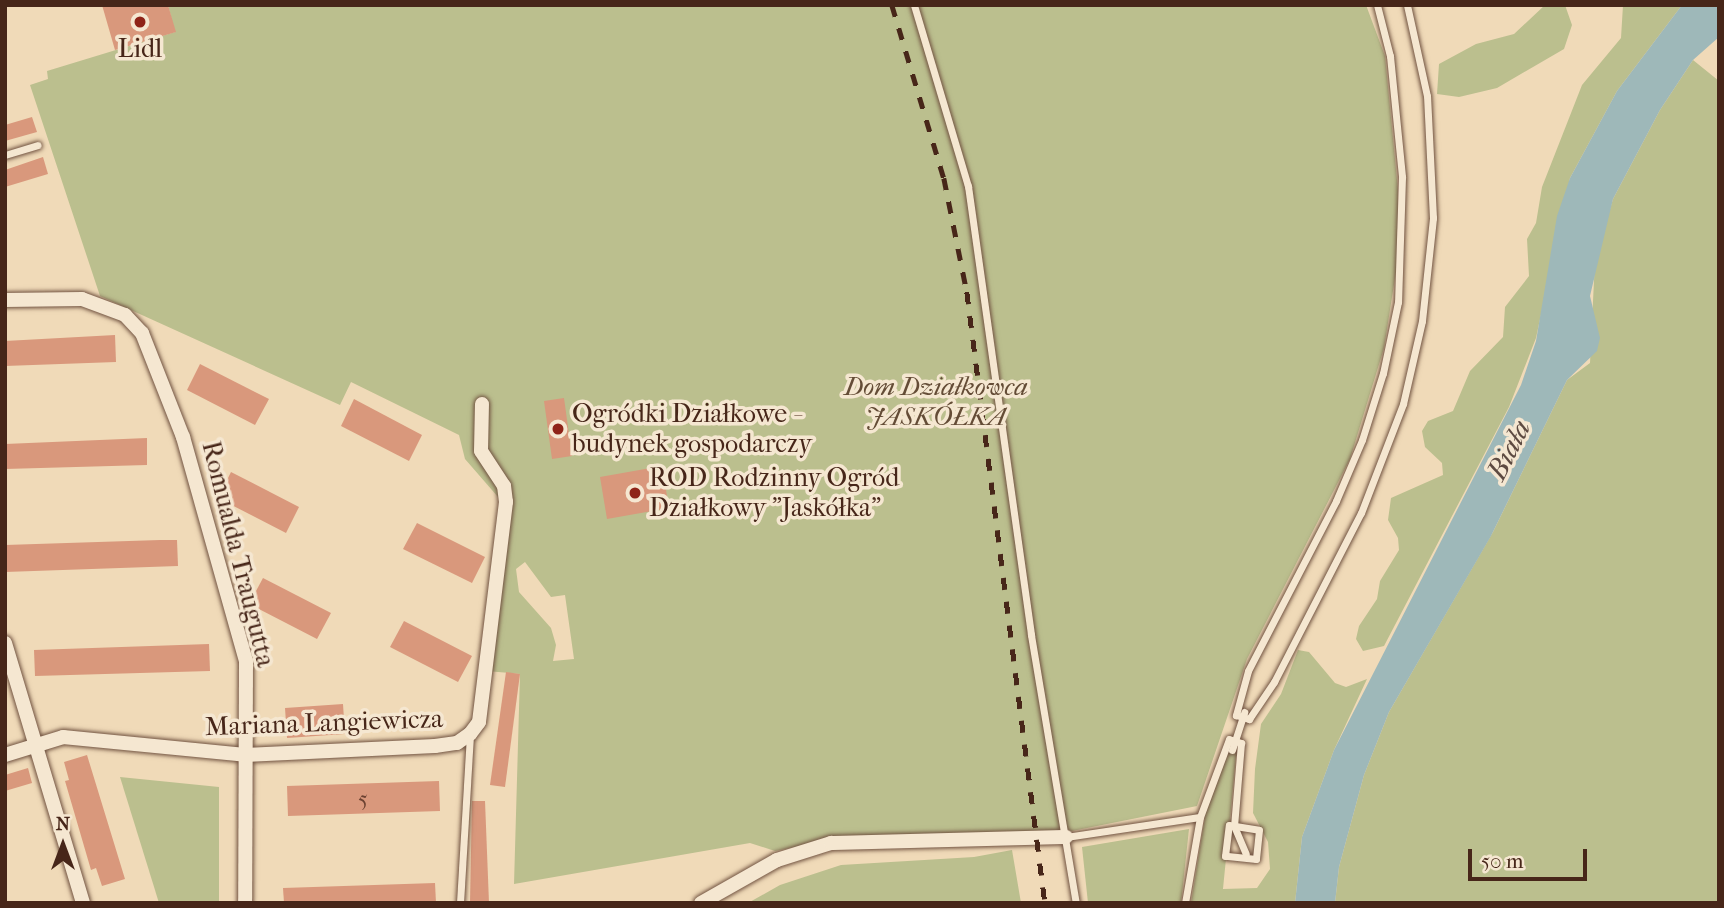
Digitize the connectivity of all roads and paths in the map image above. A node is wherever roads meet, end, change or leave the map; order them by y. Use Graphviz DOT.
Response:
graph roads {
  1 [pos="914,5"];
  2 [pos="1377,5"];
  3 [pos="1407,5"];
  4 [pos="38,145"];
  5 [pos="5,155"];
  6 [pos="5,300"];
  7 [pos="482,404"];
  8 [pos="5,643"];
  9 [pos="1243,714"];
  10 [pos="470,734"];
  11 [pos="1233,745"];
  12 [pos="38,746"];
  13 [pos="5,755"];
  14 [pos="245,755"];
  15 [pos="1200,817"];
  16 [pos="1234,826"];
  17 [pos="1066,837"];
  18 [pos="1246,854"];
  19 [pos="83,903"];
  20 [pos="245,903"];
  21 [pos="460,903"];
  22 [pos="701,903"];
  23 [pos="1076,903"];
  24 [pos="1185,903"];
  1 -- 17 [label="lane"];
  2 -- 9 [label="lane"];
  3 -- 9 [label="lane"];
  4 -- 5 [label="lane"];
  6 -- 14 [label="street, Romualda Traugutta"];
  7 -- 10 [label="street, Mariana Langiewicza"];
  8 -- 12 [label="street"];
  9 -- 11 [label="lane"];
  10 -- 14 [label="street, Mariana Langiewicza"];
  10 -- 21 [label="lane"];
  11 -- 15 [label="lane"];
  11 -- 16 [label="lane"];
  12 -- 13 [label="street, Mariana Langiewicza"];
  12 -- 14 [label="street, Mariana Langiewicza"];
  12 -- 19 [label="street"];
  14 -- 20 [label="street, Romualda Traugutta"];
  15 -- 17 [label="lane"];
  15 -- 24 [label="lane"];
  16 -- 16 [label="lane"];
  16 -- 18 [label="lane"];
  17 -- 22 [label="street"];
  17 -- 23 [label="lane"];
}
